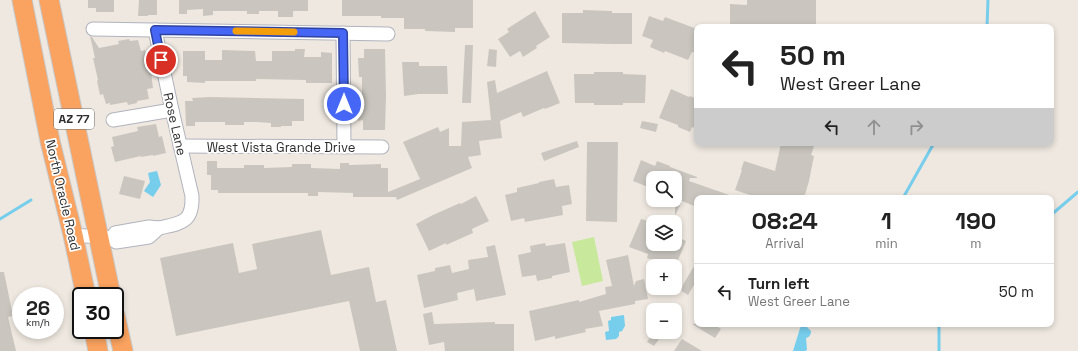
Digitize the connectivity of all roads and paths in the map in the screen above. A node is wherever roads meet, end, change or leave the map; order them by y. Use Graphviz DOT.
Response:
graph roads {
  1 [pos="22,0"];
  2 [pos="49,0"];
  3 [pos="93,29"];
  4 [pos="155,30"];
  5 [pos="343,33"];
  6 [pos="388,34"];
  7 [pos="172,110"];
  8 [pos="113,120"];
  9 [pos="180,146"];
  10 [pos="344,147"];
  11 [pos="382,147"];
  12 [pos="73,235"];
  13 [pos="105,238"];
  14 [pos="84,287"];
  15 [pos="110,287"];
  16 [pos="96,339"];
  17 [pos="120,339"];
  18 [pos="98,351"];
  19 [pos="123,351"];
  1 -- 12 [label="highway, North Oracle Road / AZ 77"];
  2 -- 13 [label="highway, North Oracle Road / AZ 77"];
  3 -- 4 [label="street"];
  4 -- 5 [label="street"];
  4 -- 7 [label="street, Rose Lane"];
  5 -- 6 [label="street"];
  5 -- 10 [label="street"];
  7 -- 8 [label="street"];
  7 -- 9 [label="street, Rose Lane"];
  9 -- 10 [label="street, West Vista Grande Drive"];
  9 -- 13 [label="street, Rose Lane"];
  10 -- 11 [label="street, West Vista Grande Drive"];
  12 -- 13 [label="street"];
  12 -- 14 [label="highway, North Oracle Road / AZ 77"];
  13 -- 15 [label="highway, North Oracle Road / AZ 77"];
  16 -- 18 [label="highway"];
  17 -- 19 [label="highway"];
}
